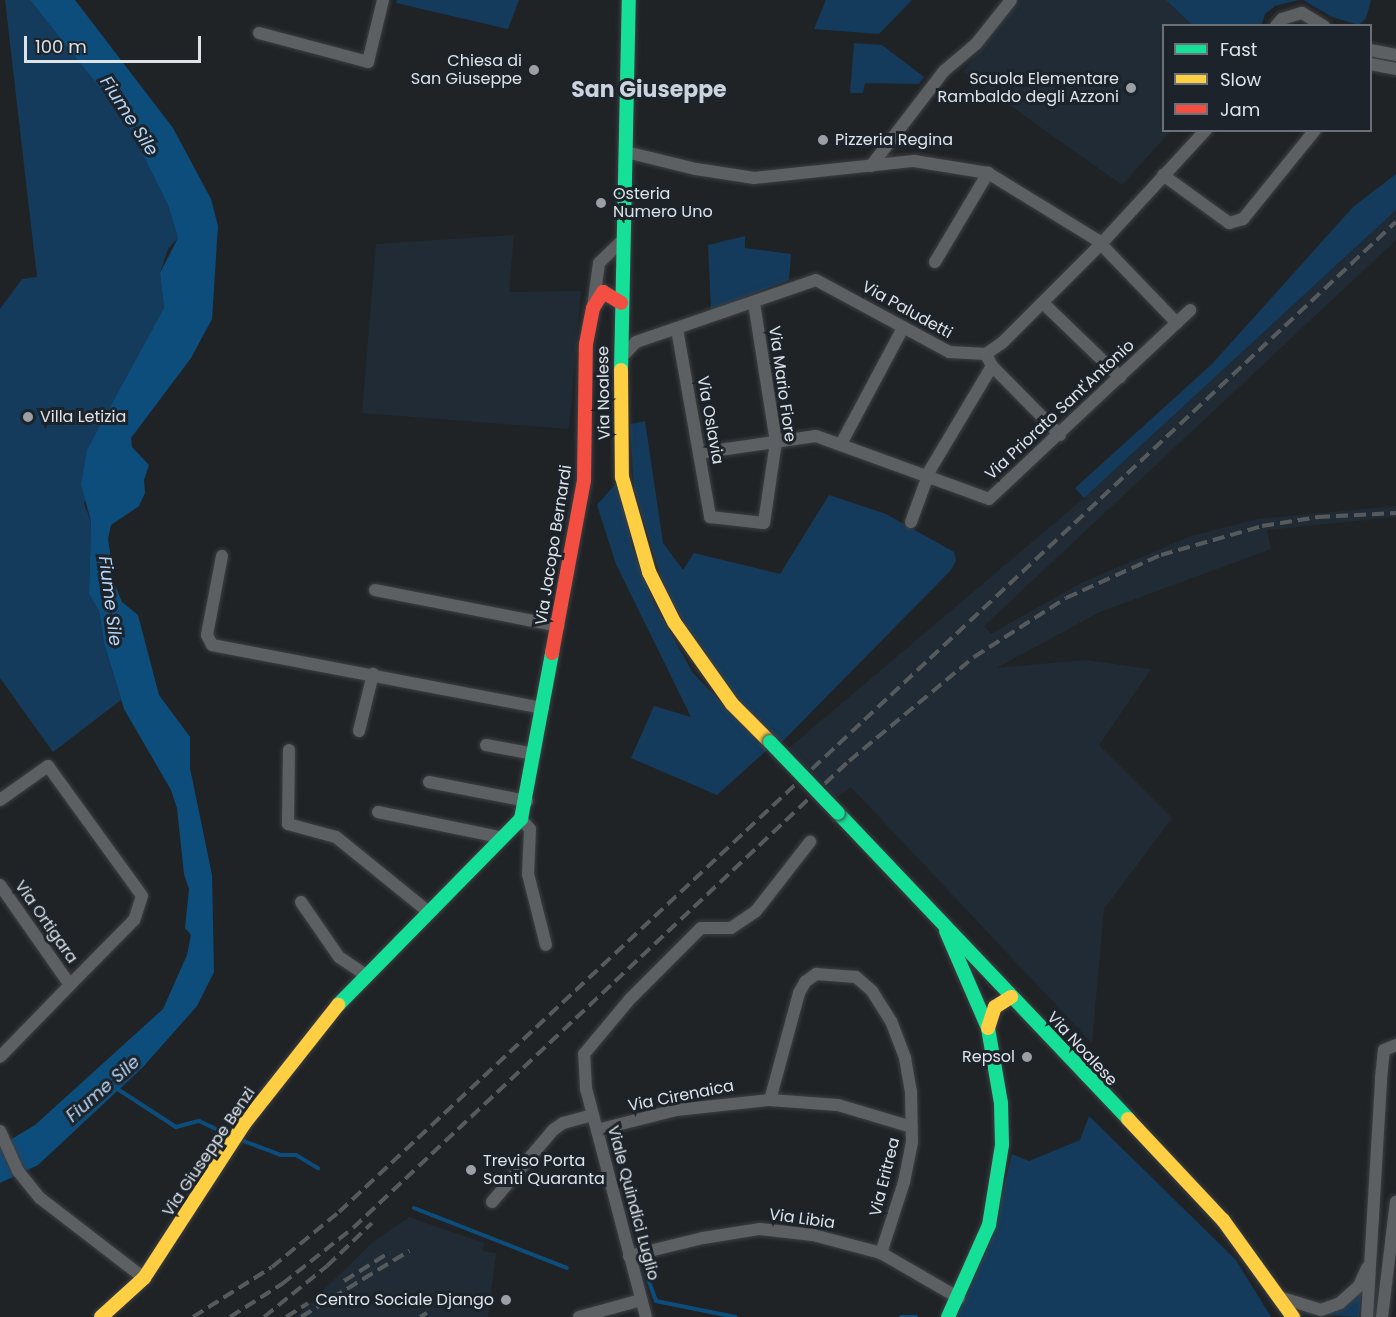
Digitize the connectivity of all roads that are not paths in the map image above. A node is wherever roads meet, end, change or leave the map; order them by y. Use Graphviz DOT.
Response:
graph roads {
  1 [pos="383,0"];
  2 [pos="629,0"];
  3 [pos="1011,0"];
  4 [pos="1278,24"];
  5 [pos="1321,24"];
  6 [pos="259,33"];
  7 [pos="1372,50"];
  8 [pos="1396,55"];
  9 [pos="1372,64"];
  10 [pos="1396,69"];
  11 [pos="1204,132"];
  12 [pos="1313,132"];
  13 [pos="626,152"];
  14 [pos="871,166"];
  15 [pos="988,173"];
  16 [pos="1163,175"];
  17 [pos="622,242"];
  18 [pos="1101,244"];
  19 [pos="935,262"];
  20 [pos="621,303"];
  21 [pos="754,303"];
  22 [pos="1043,303"];
  23 [pos="593,308"];
  24 [pos="1190,310"];
  25 [pos="1177,323"];
  26 [pos="903,328"];
  27 [pos="678,329"];
  28 [pos="986,354"];
  29 [pos="620,361"];
  30 [pos="993,366"];
  31 [pos="1120,377"];
  32 [pos="1060,435"];
  33 [pos="776,442"];
  34 [pos="841,444"];
  35 [pos="699,453"];
  36 [pos="927,476"];
  37 [pos="710,517"];
  38 [pos="911,522"];
  39 [pos="222,556"];
  40 [pos="375,590"];
  41 [pos="558,626"];
  42 [pos="373,675"];
  43 [pos="543,708"];
  44 [pos="359,731"];
  45 [pos="486,745"];
  46 [pos="289,750"];
  47 [pos="534,754"];
  48 [pos="429,782"];
  49 [pos="0,800"];
  50 [pos="527,801"];
  51 [pos="378,812"];
  52 [pos="521,819"];
  53 [pos="503,838"];
  54 [pos="810,842"];
  55 [pos="0,885"];
  56 [pos="301,902"];
  57 [pos="426,910"];
  58 [pos="944,927"];
  59 [pos="546,945"];
  60 [pos="364,974"];
  61 [pos="70,985"];
  62 [pos="1011,997"];
  63 [pos="988,1028"];
  64 [pos="1396,1046"];
  65 [pos="0,1057"];
  66 [pos="770,1100"];
  67 [pos="593,1114"];
  68 [pos="912,1127"];
  69 [pos="597,1130"];
  70 [pos="1,1135"];
  71 [pos="492,1202"];
  72 [pos="1396,1202"];
  73 [pos="881,1253"];
  74 [pos="629,1256"];
  75 [pos="1370,1261"];
  76 [pos="144,1278"];
  77 [pos="959,1298"];
  78 [pos="1282,1298"];
  79 [pos="641,1300"];
  80 [pos="949,1315"];
  81 [pos="101,1317"];
  82 [pos="579,1317"];
  83 [pos="646,1317"];
  84 [pos="1293,1317"];
  85 [pos="1367,1317"];
  86 [pos="1382,1317"];
  1 -- 6 [label="street"];
  2 -- 13 [label="main road, Via Noalese"];
  3 -- 14 [label="street"];
  4 -- 5 [label="street"];
  7 -- 8 [label="street"];
  9 -- 10 [label="street"];
  11 -- 16 [label="street"];
  12 -- 16 [label="street"];
  13 -- 14 [label="street"];
  13 -- 17 [label="main road, Via Noalese"];
  14 -- 15 [label="street"];
  15 -- 18 [label="street"];
  15 -- 19 [label="street"];
  16 -- 18 [label="street"];
  17 -- 20 [label="main road, Via Noalese"];
  17 -- 23 [label="street"];
  18 -- 22 [label="street"];
  18 -- 25 [label="street"];
  20 -- 23 [label="main road"];
  20 -- 29 [label="main road, Via Noalese"];
  21 -- 26 [label="street, Via Paludetti"];
  21 -- 27 [label="street, Via Paludetti"];
  21 -- 33 [label="street, Via Mario Fiore"];
  22 -- 28 [label="street"];
  22 -- 31 [label="street"];
  23 -- 41 [label="main road, Via Jacopo Bernardi"];
  24 -- 25 [label="street, Via Priorato Sant'Antonio"];
  25 -- 31 [label="street, Via Priorato Sant'Antonio"];
  26 -- 28 [label="street, Via Paludetti"];
  26 -- 34 [label="street"];
  27 -- 29 [label="street, Via Paludetti"];
  27 -- 35 [label="street, Via Oslavia"];
  28 -- 30 [label="street"];
  29 -- 58 [label="main road, Via Noalese, bridge"];
  30 -- 32 [label="street"];
  30 -- 36 [label="street"];
  31 -- 32 [label="street, Via Priorato Sant'Antonio"];
  32 -- 36 [label="street, Via Priorato Sant'Antonio"];
  33 -- 34 [label="street, Via Priorato Sant'Antonio"];
  33 -- 35 [label="street, Via Priorato Sant'Antonio"];
  33 -- 37 [label="street, Via Mario Fiore"];
  34 -- 36 [label="street, Via Priorato Sant'Antonio"];
  35 -- 37 [label="street, Via Oslavia"];
  36 -- 38 [label="street"];
  39 -- 42 [label="street"];
  40 -- 41 [label="street"];
  41 -- 43 [label="main road, Via Jacopo Bernardi"];
  42 -- 43 [label="street"];
  42 -- 44 [label="street"];
  43 -- 47 [label="main road, Via Jacopo Bernardi"];
  45 -- 47 [label="street"];
  46 -- 57 [label="street"];
  47 -- 50 [label="main road, Via Jacopo Bernardi"];
  48 -- 50 [label="street"];
  49 -- 61 [label="street"];
  50 -- 52 [label="main road, Via Jacopo Bernardi"];
  51 -- 53 [label="street"];
  52 -- 53 [label="main road, Via Giuseppe Benzi"];
  52 -- 59 [label="street"];
  53 -- 57 [label="main road, Via Giuseppe Benzi"];
  54 -- 67 [label="street, Viale Quindici Luglio"];
  55 -- 61 [label="street, Via Ortigara"];
  56 -- 60 [label="street"];
  57 -- 60 [label="main road, Via Giuseppe Benzi"];
  58 -- 62 [label="main road, Via Noalese"];
  58 -- 63 [label="main road"];
  60 -- 76 [label="main road, Via Giuseppe Benzi"];
  61 -- 65 [label="street, Via Ortigara"];
  62 -- 63 [label="main road"];
  62 -- 78 [label="main road, Via Noalese"];
  63 -- 77 [label="main road"];
  64 -- 75 [label="street"];
  66 -- 68 [label="street, Via Cirenaica"];
  66 -- 68 [label="street, Via Eritrea"];
  66 -- 69 [label="street, Via Cirenaica"];
  67 -- 69 [label="street, Viale Quindici Luglio"];
  67 -- 71 [label="street, Viale Quindici Luglio"];
  68 -- 73 [label="street, Via Eritrea"];
  69 -- 74 [label="street, Viale Quindici Luglio"];
  70 -- 76 [label="street"];
  72 -- 86 [label="street"];
  73 -- 74 [label="street, Via Libia"];
  73 -- 77 [label="street, Via Libia"];
  74 -- 79 [label="street, Viale Quindici Luglio"];
  75 -- 78 [label="street"];
  75 -- 85 [label="street"];
  76 -- 81 [label="main road, Via Giuseppe Benzi"];
  77 -- 80 [label="main road"];
  78 -- 84 [label="main road, Via Noalese"];
  79 -- 82 [label="street, Viale Quindici Luglio"];
  79 -- 83 [label="street, Viale Quindici Luglio"];
}
